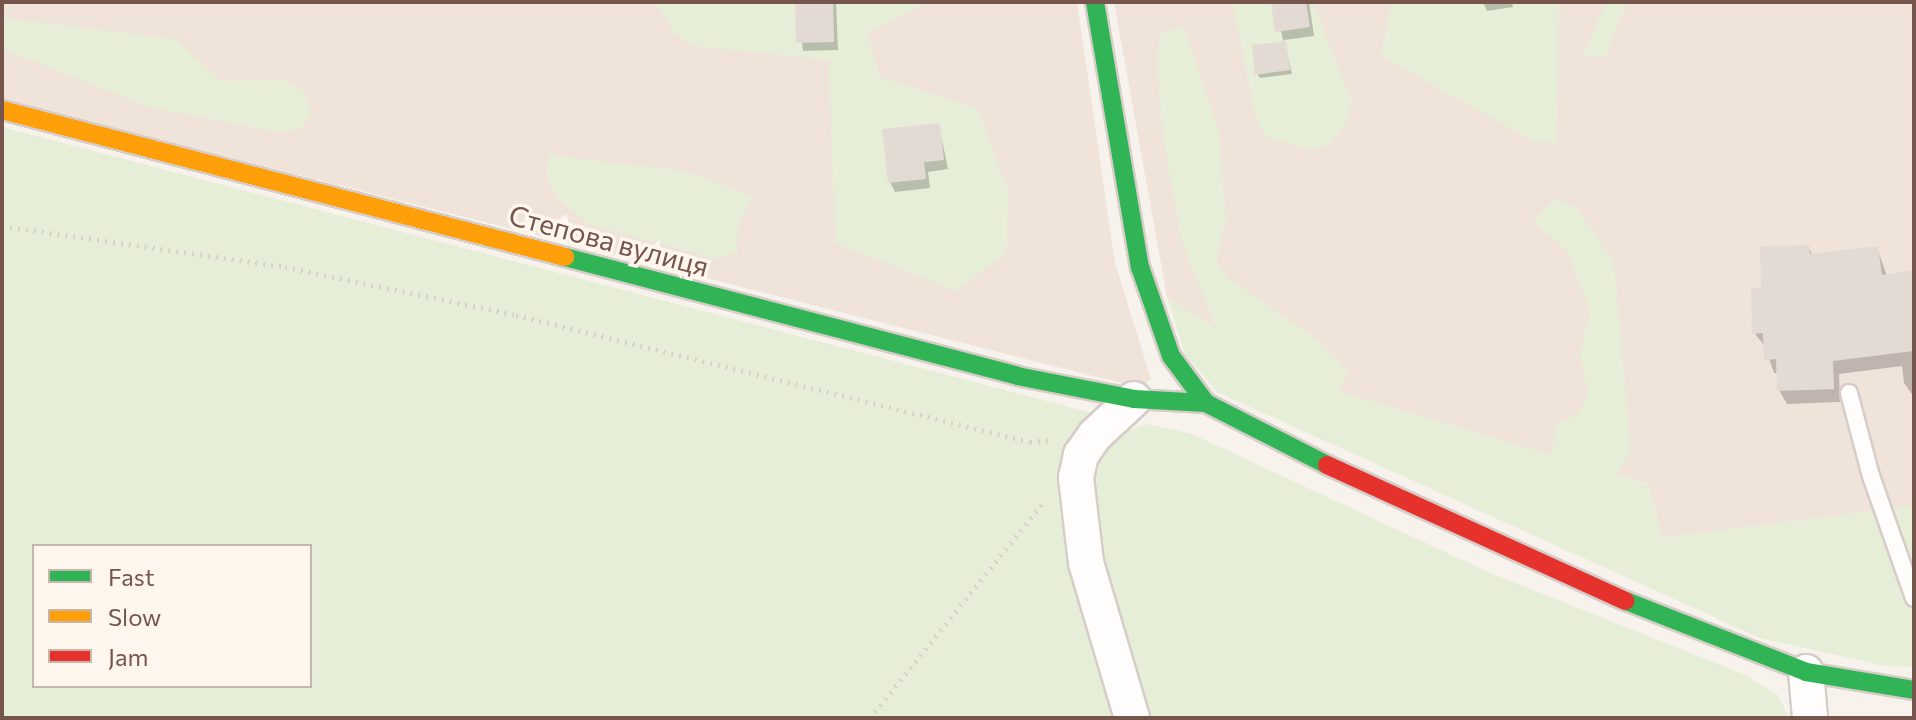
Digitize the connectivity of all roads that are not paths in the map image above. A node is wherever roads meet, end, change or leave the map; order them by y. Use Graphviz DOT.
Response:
graph roads {
  1 [pos="1095,2"];
  2 [pos="2,110"];
  3 [pos="1849,393"];
  4 [pos="1134,399"];
  5 [pos="1206,403"];
  6 [pos="1914,598"];
  7 [pos="1806,672"];
  8 [pos="1914,690"];
  9 [pos="1132,718"];
  10 [pos="1810,718"];
  1 -- 5 [label="street"];
  2 -- 4 [label="street, Степова вулиця"];
  3 -- 6 [label="lane"];
  4 -- 5 [label="street, Степова вулиця"];
  4 -- 9 [label="street"];
  5 -- 7 [label="street"];
  7 -- 8 [label="street"];
  7 -- 10 [label="street"];
}
